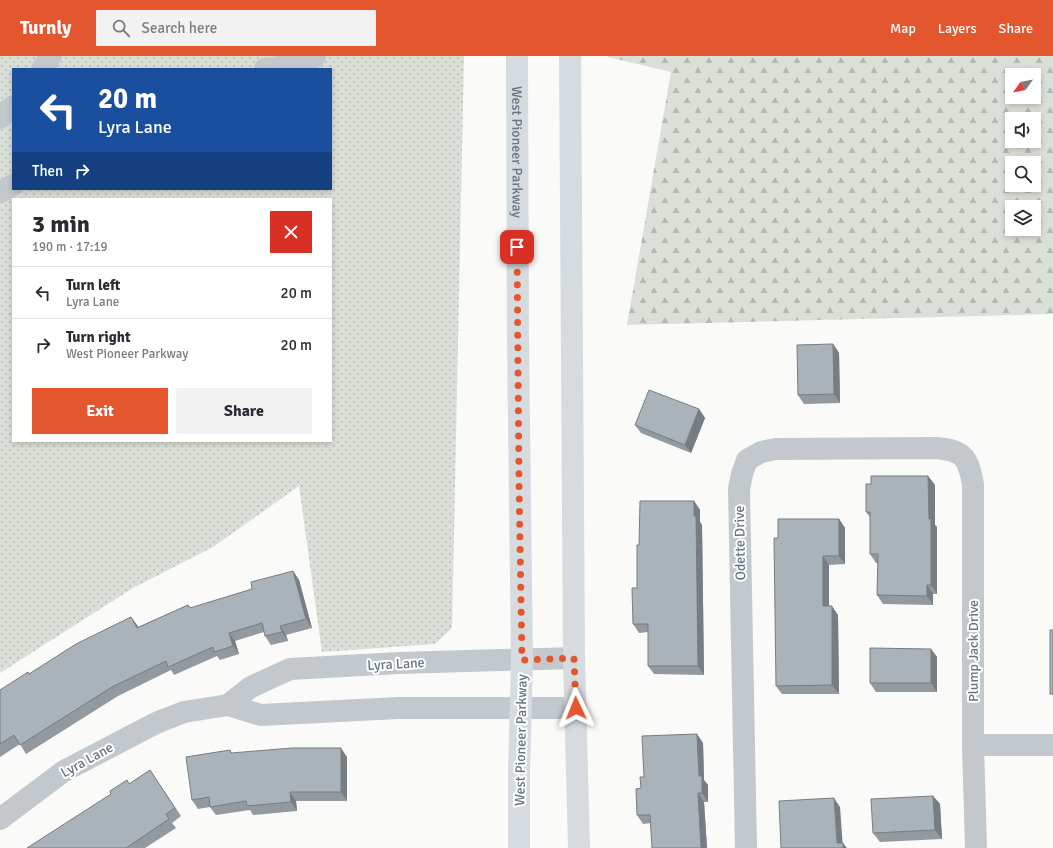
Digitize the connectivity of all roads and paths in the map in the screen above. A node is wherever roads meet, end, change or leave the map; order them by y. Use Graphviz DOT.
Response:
graph roads {
  1 [pos="51,56"];
  2 [pos="315,56"];
  3 [pos="517,56"];
  4 [pos="570,56"];
  5 [pos="43,68"];
  6 [pos="271,68"];
  7 [pos="12,107"];
  8 [pos="0,118"];
  9 [pos="12,186"];
  10 [pos="0,192"];
  11 [pos="963,456"];
  12 [pos="574,658"];
  13 [pos="522,660"];
  14 [pos="228,705"];
  15 [pos="521,708"];
  16 [pos="576,708"];
  17 [pos="973,745"];
  18 [pos="1053,745"];
  19 [pos="0,819"];
  20 [pos="520,848"];
  21 [pos="579,848"];
  22 [pos="746,848"];
  23 [pos="976,848"];
  1 -- 5 [label="street"];
  2 -- 6 [label="street"];
  3 -- 13 [label="main road, West Pioneer Parkway"];
  4 -- 12 [label="main road"];
  7 -- 8 [label="street"];
  9 -- 10 [label="street"];
  11 -- 17 [label="street, Plump Jack Drive"];
  11 -- 22 [label="street, Odette Drive"];
  12 -- 13 [label="street, Lyra Lane"];
  12 -- 16 [label="main road"];
  13 -- 14 [label="street, Lyra Lane"];
  13 -- 15 [label="main road, West Pioneer Parkway"];
  14 -- 15 [label="street, Lyra Lane"];
  14 -- 19 [label="street, Lyra Lane"];
  15 -- 16 [label="street, Lyra Lane"];
  15 -- 20 [label="main road, West Pioneer Parkway"];
  16 -- 21 [label="main road"];
  17 -- 18 [label="street"];
  17 -- 23 [label="street, Plump Jack Drive"];
}
